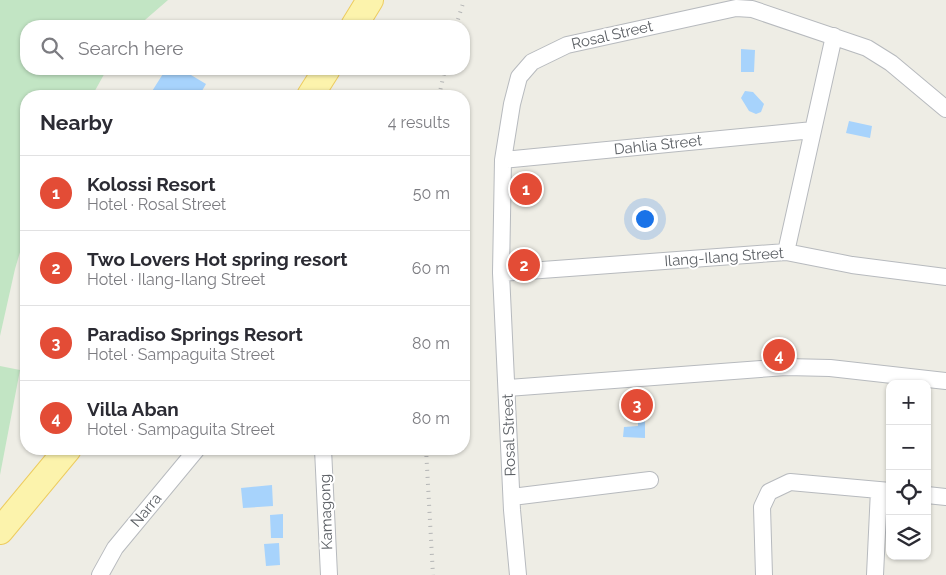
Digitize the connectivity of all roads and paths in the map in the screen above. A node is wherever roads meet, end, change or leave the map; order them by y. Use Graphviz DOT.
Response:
graph roads {
  1 [pos="370,0"];
  2 [pos="358,20"];
  3 [pos="834,36"];
  4 [pos="323,75"];
  5 [pos="314,90"];
  6 [pos="946,109"];
  7 [pos="813,130"];
  8 [pos="502,160"];
  9 [pos="786,252"];
  10 [pos="501,273"];
  11 [pos="946,277"];
  12 [pos="946,381"];
  13 [pos="507,388"];
  14 [pos="63,455"];
  15 [pos="192,455"];
  16 [pos="324,455"];
  17 [pos="650,480"];
  18 [pos="884,490"];
  19 [pos="931,495"];
  20 [pos="512,497"];
  21 [pos="946,497"];
  22 [pos="0,531"];
  23 [pos="100,575"];
  24 [pos="329,575"];
  25 [pos="518,575"];
  26 [pos="764,575"];
  27 [pos="875,575"];
  1 -- 2 [label="main road"];
  3 -- 6 [label="street, Rosal Street"];
  3 -- 7 [label="street"];
  3 -- 8 [label="street, Rosal Street"];
  4 -- 5 [label="main road"];
  7 -- 8 [label="street, Dahlia Street"];
  7 -- 9 [label="street"];
  8 -- 10 [label="street, Rosal Street"];
  9 -- 10 [label="street, Ilang-Ilang Street"];
  9 -- 11 [label="street, Ilang-Ilang Street"];
  10 -- 13 [label="street, Rosal Street"];
  12 -- 13 [label="street"];
  13 -- 20 [label="street, Rosal Street"];
  14 -- 22 [label="main road"];
  15 -- 23 [label="street, Narra"];
  16 -- 24 [label="street, Kamagong"];
  17 -- 20 [label="street"];
  18 -- 26 [label="street"];
  18 -- 27 [label="street"];
  19 -- 21 [label="street"];
  20 -- 25 [label="street, Rosal Street"];
}
